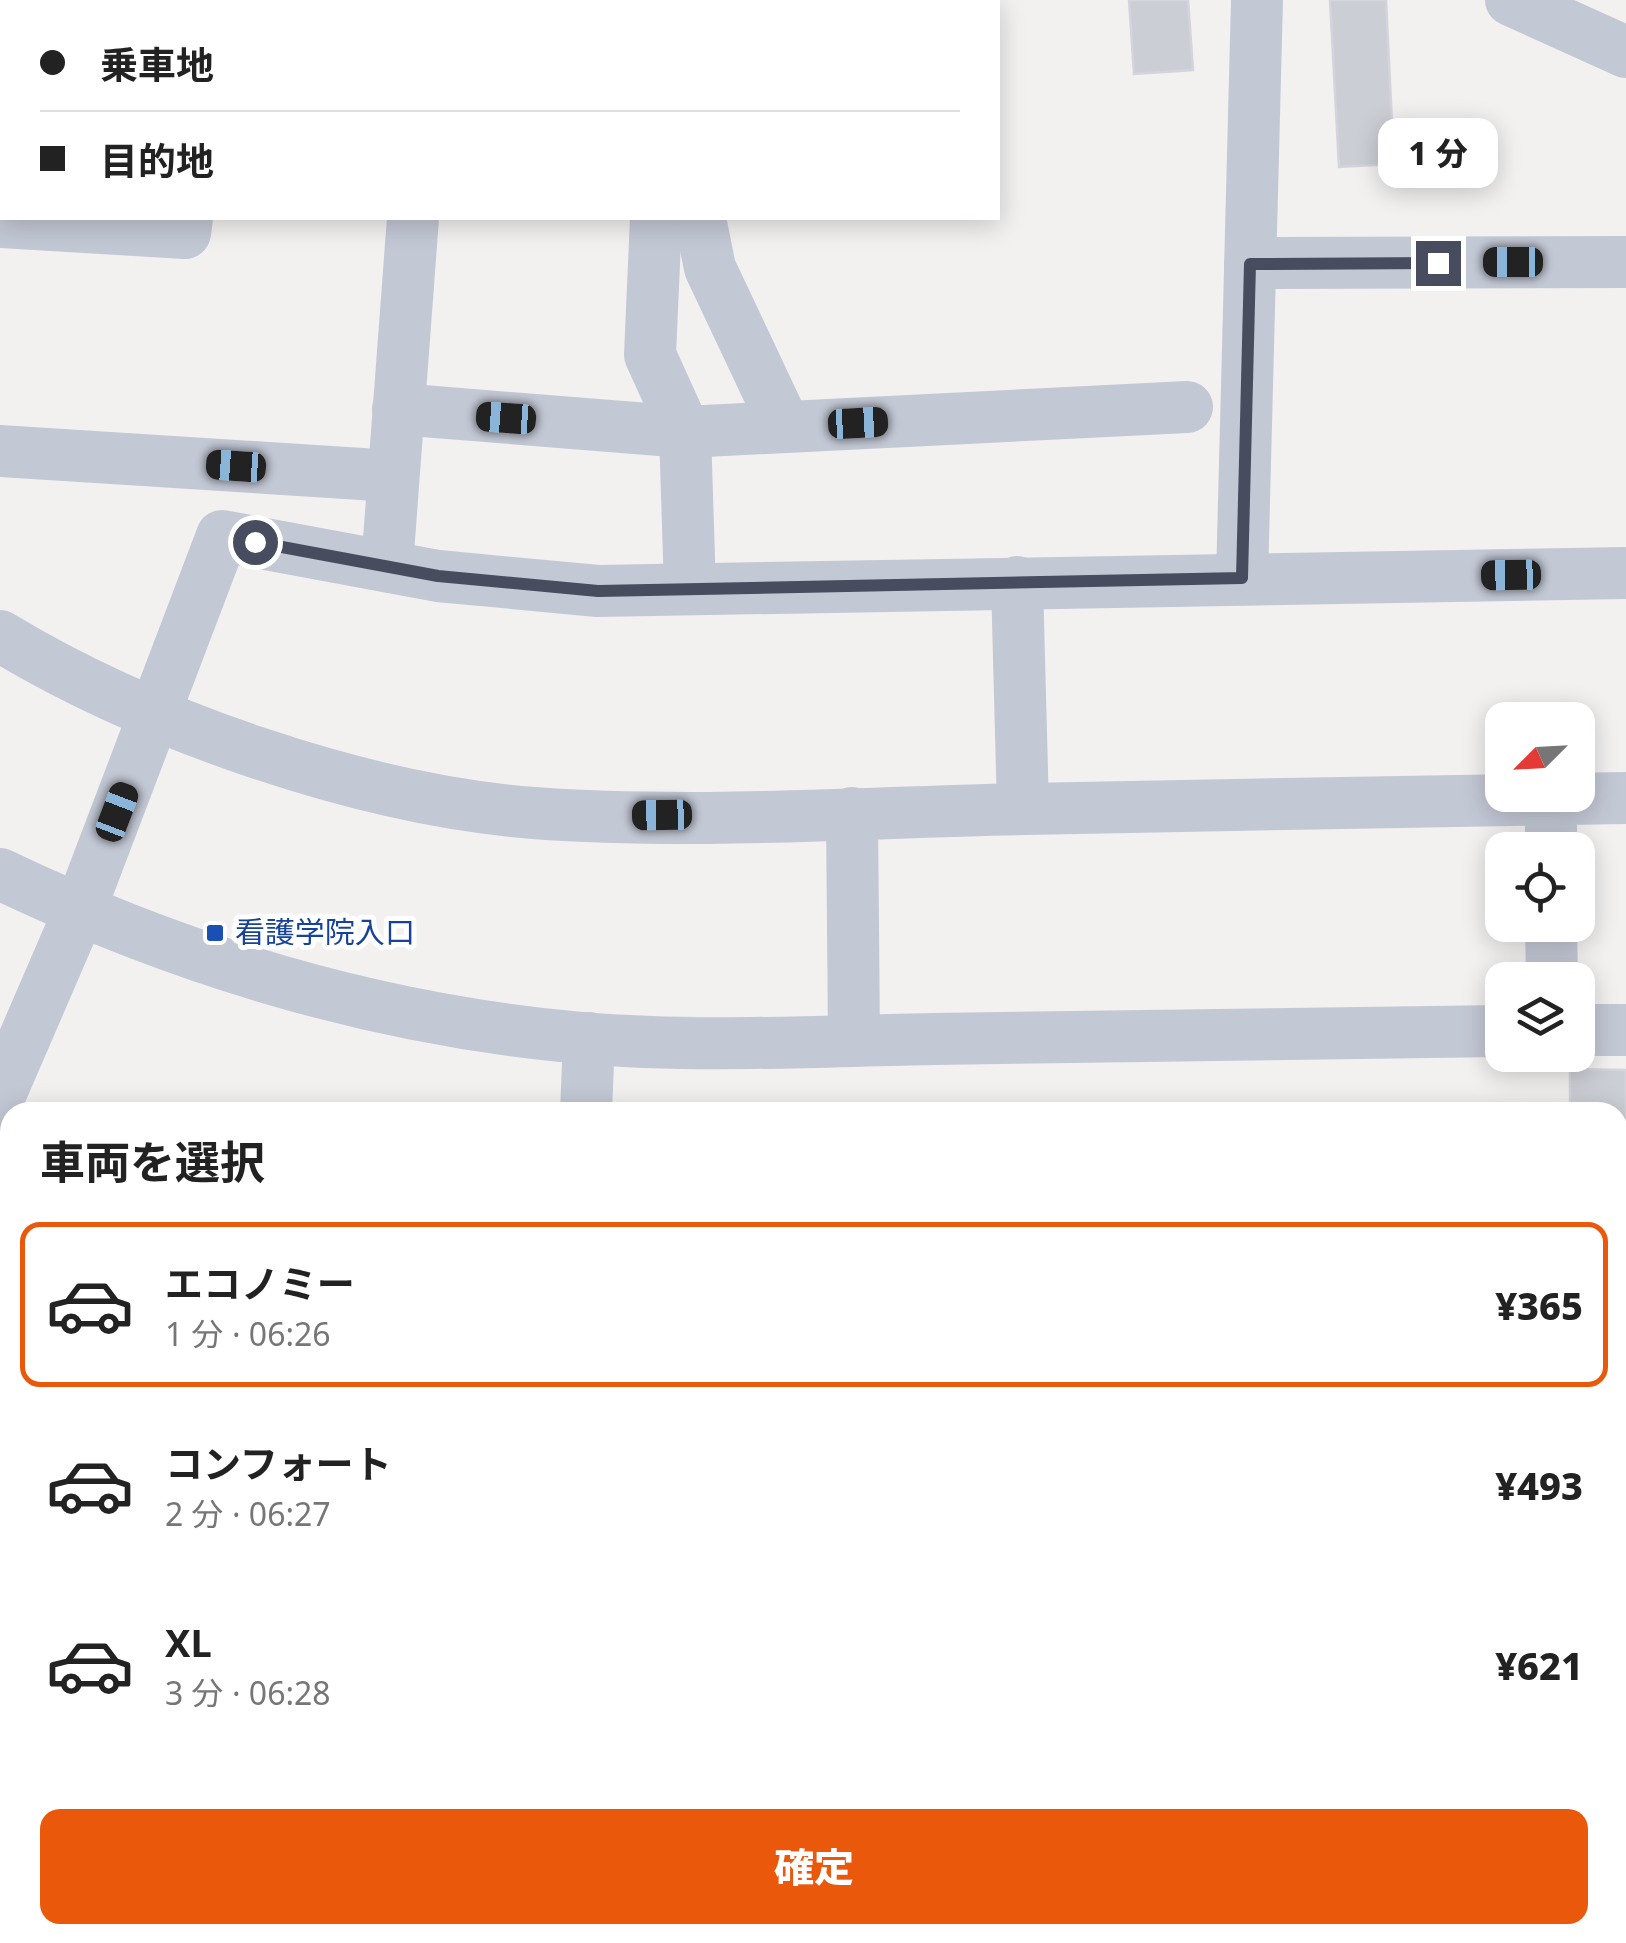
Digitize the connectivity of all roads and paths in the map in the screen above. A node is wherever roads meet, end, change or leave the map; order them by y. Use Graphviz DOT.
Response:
graph roads {
  1 [pos="1257,0"];
  2 [pos="1512,0"];
  3 [pos="1626,52"];
  4 [pos="186,220"];
  5 [pos="413,220"];
  6 [pos="656,220"];
  7 [pos="700,220"];
  8 [pos="0,222"];
  9 [pos="1626,262"];
  10 [pos="1250,264"];
  11 [pos="1186,407"];
  12 [pos="398,409"];
  13 [pos="785,427"];
  14 [pos="685,432"];
  15 [pos="0,451"];
  16 [pos="393,476"];
  17 [pos="387,566"];
  18 [pos="1626,573"];
  19 [pos="1242,578"];
  20 [pos="1017,582"];
  21 [pos="690,589"];
  22 [pos="0,636"];
  23 [pos="155,711"];
  24 [pos="1626,798"];
  25 [pos="1023,808"];
  26 [pos="852,813"];
  27 [pos="1551,825"];
  28 [pos="0,874"];
  29 [pos="78,912"];
  30 [pos="1595,1030"];
  31 [pos="1626,1030"];
  32 [pos="1485,1031"];
  33 [pos="590,1038"];
  34 [pos="854,1040"];
  35 [pos="0,1096"];
  36 [pos="587,1102"];
  1 -- 10 [label="street"];
  2 -- 3 [label="street"];
  4 -- 8 [label="street"];
  5 -- 12 [label="street"];
  6 -- 14 [label="street"];
  7 -- 13 [label="street"];
  9 -- 10 [label="street"];
  10 -- 19 [label="street"];
  11 -- 13 [label="street"];
  12 -- 14 [label="street"];
  12 -- 16 [label="street"];
  13 -- 14 [label="street"];
  14 -- 21 [label="street"];
  15 -- 16 [label="street"];
  16 -- 17 [label="street"];
  17 -- 21 [label="street"];
  17 -- 23 [label="street"];
  18 -- 19 [label="street"];
  19 -- 20 [label="street"];
  20 -- 21 [label="street"];
  20 -- 25 [label="street"];
  22 -- 23 [label="street"];
  23 -- 26 [label="street"];
  23 -- 29 [label="street"];
  24 -- 27 [label="street"];
  25 -- 26 [label="street"];
  25 -- 27 [label="street"];
  26 -- 34 [label="street"];
  28 -- 29 [label="street"];
  29 -- 33 [label="street"];
  29 -- 35 [label="street"];
  30 -- 31 [label="street"];
  32 -- 34 [label="street"];
  33 -- 34 [label="street"];
  33 -- 36 [label="street"];
}
